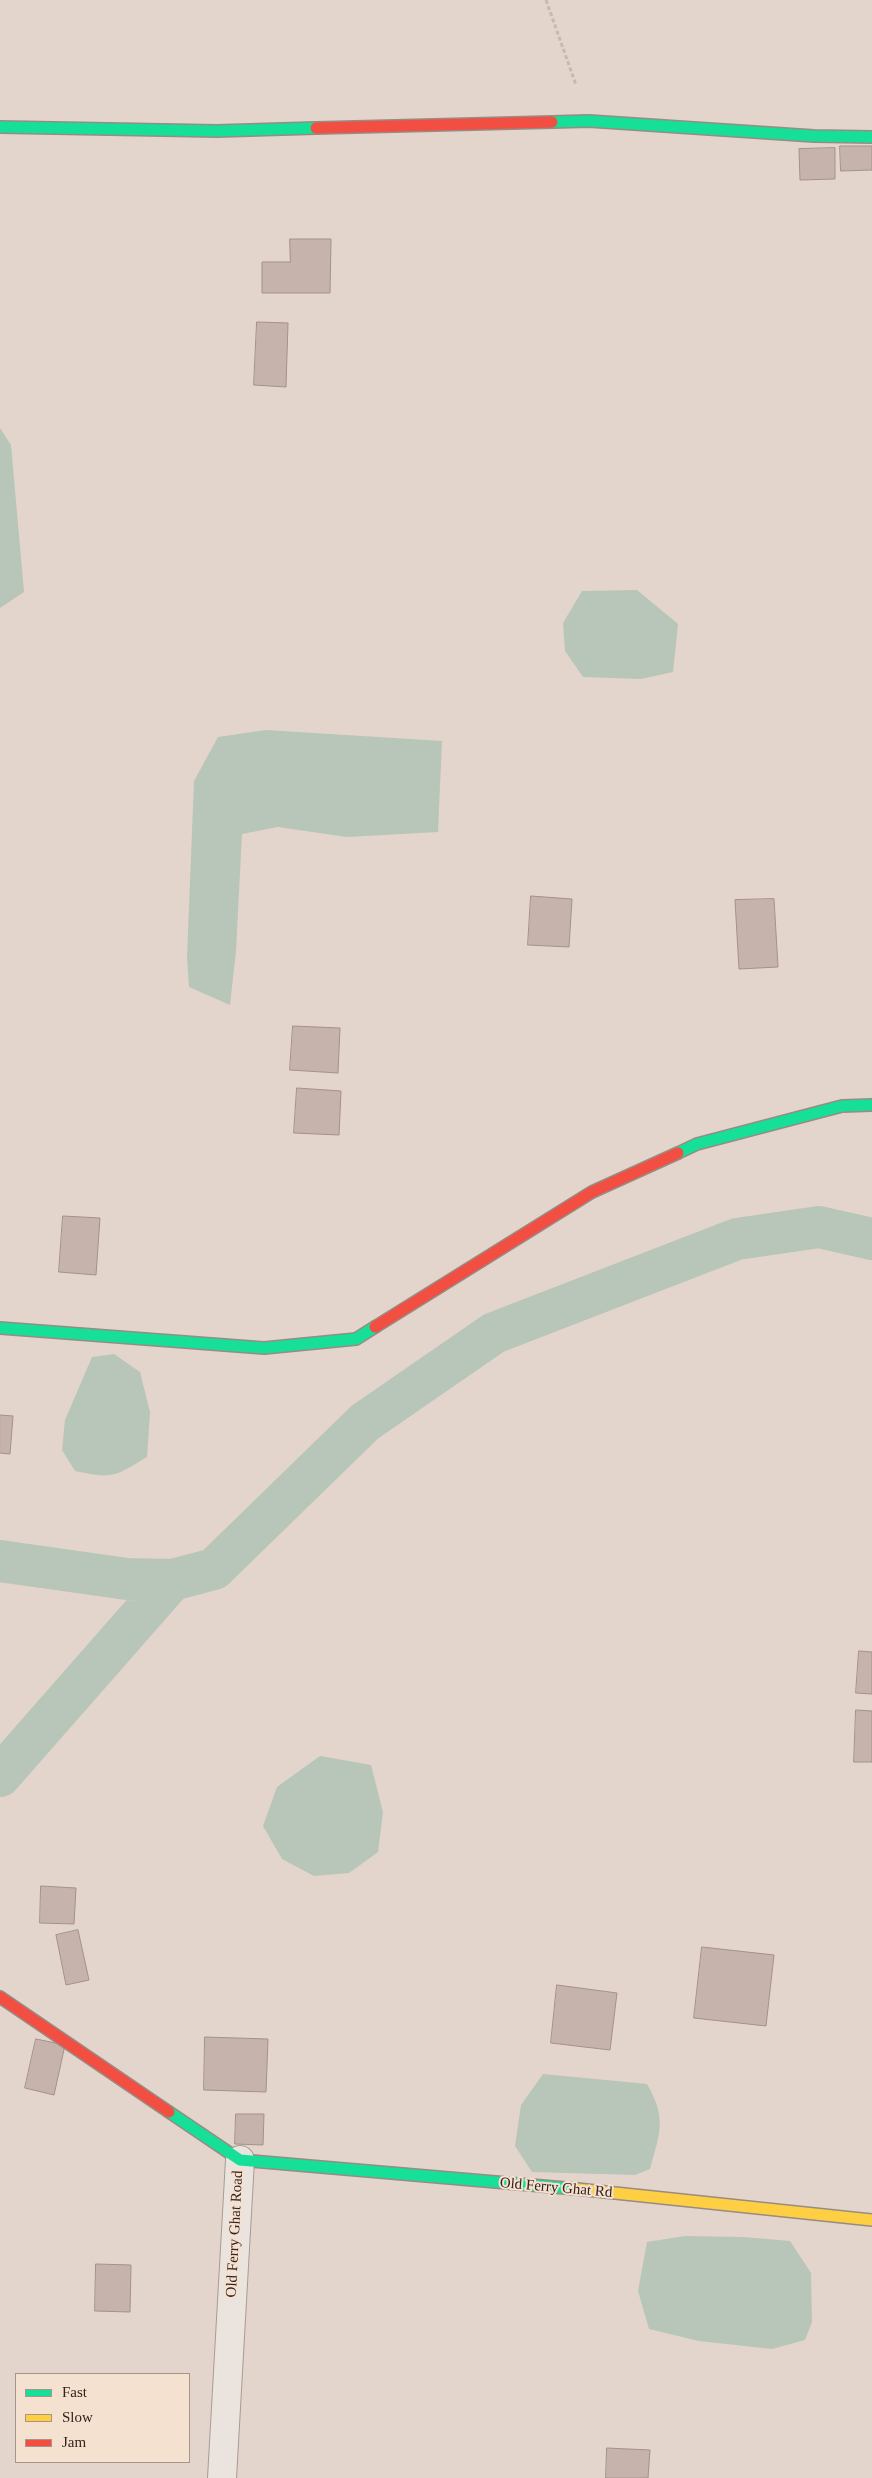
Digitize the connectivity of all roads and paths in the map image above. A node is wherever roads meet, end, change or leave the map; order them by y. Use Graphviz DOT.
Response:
graph roads {
  1 [pos="546,0"];
  2 [pos="589,121"];
  3 [pos="0,127"];
  4 [pos="872,137"];
  5 [pos="872,1105"];
  6 [pos="0,1328"];
  7 [pos="0,1997"];
  8 [pos="240,2160"];
  9 [pos="872,2220"];
  10 [pos="222,2478"];
  1 -- 2 [label="path"];
  2 -- 3 [label="street"];
  2 -- 4 [label="street"];
  5 -- 6 [label="street"];
  7 -- 8 [label="street, Old Ferry Ghat Road"];
  8 -- 9 [label="street, Old Ferry Ghat Rd"];
  8 -- 10 [label="street, Old Ferry Ghat Road"];
}
